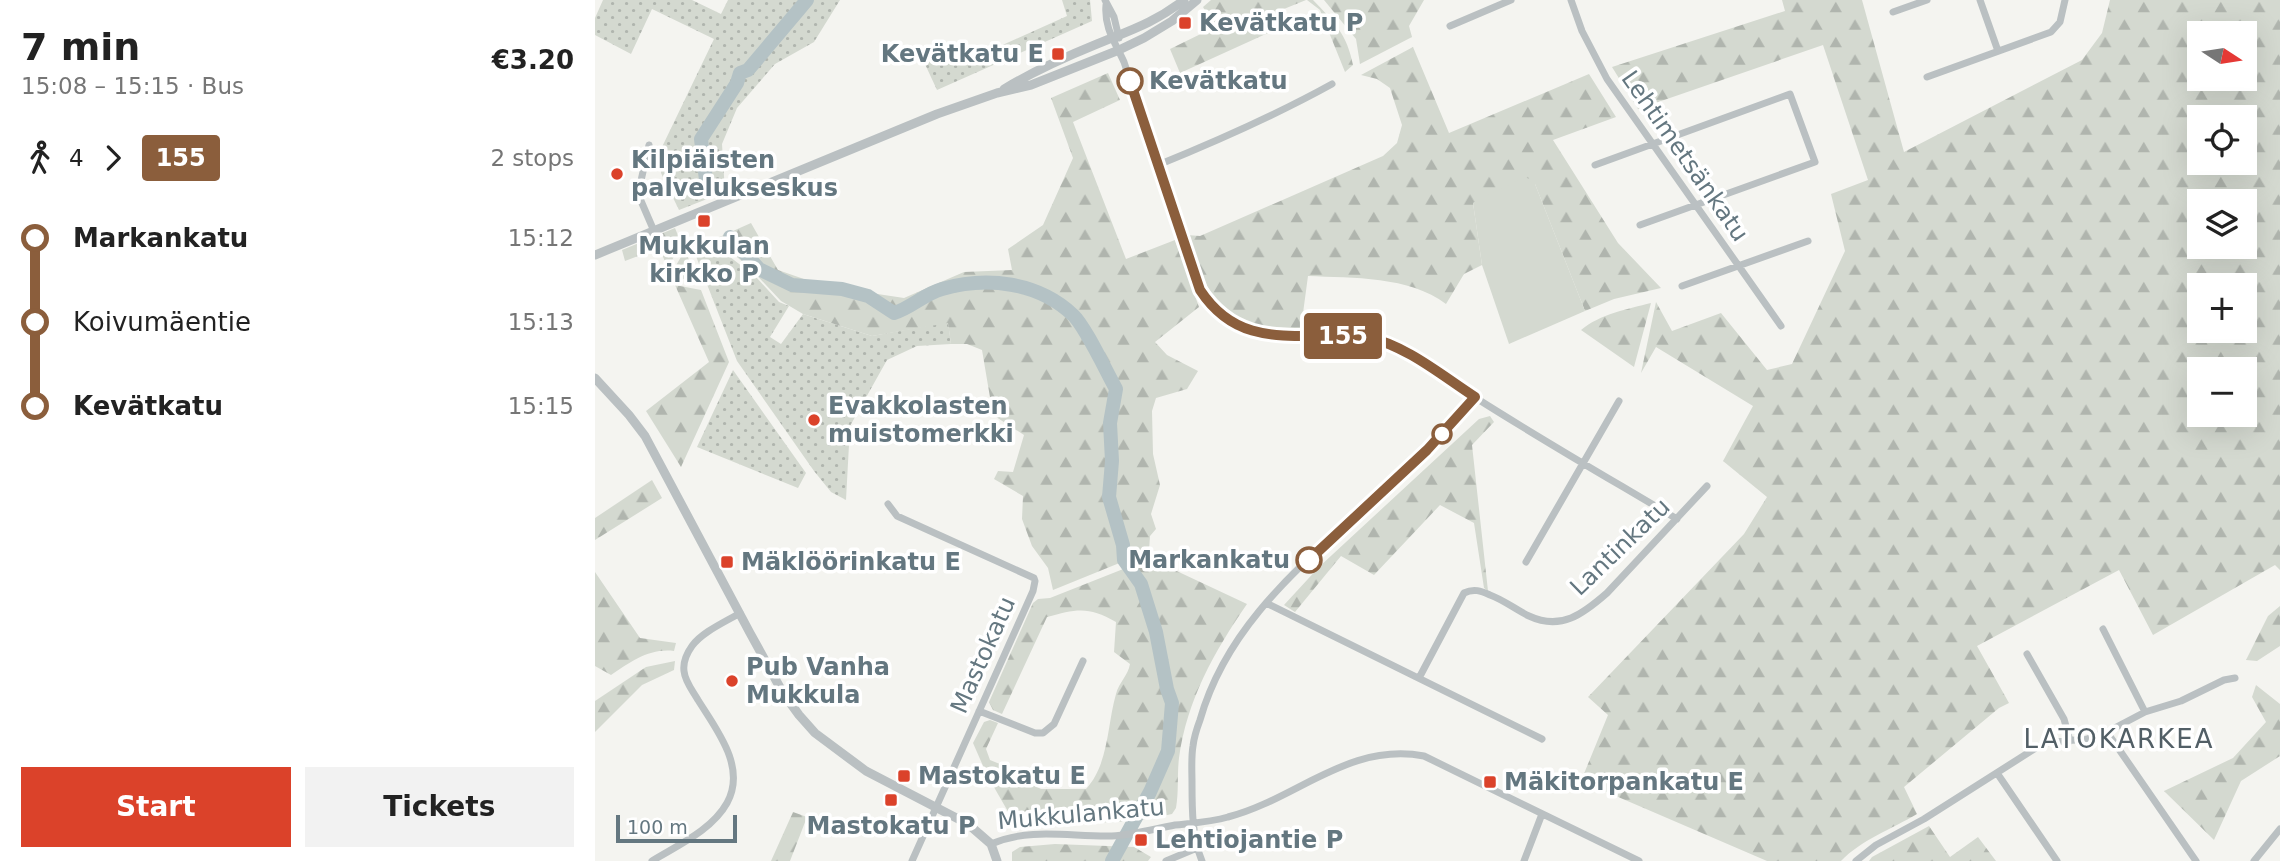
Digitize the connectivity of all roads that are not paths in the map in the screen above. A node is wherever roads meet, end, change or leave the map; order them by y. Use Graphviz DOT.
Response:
graph roads {
  1 [pos="1184,0"];
  2 [pos="1197,0"];
  3 [pos="1511,0"];
  4 [pos="1570,0"];
  5 [pos="1927,0"];
  6 [pos="1980,0"];
  7 [pos="2065,0"];
  8 [pos="1105,3"];
  9 [pos="1893,12"];
  10 [pos="1450,26"];
  11 [pos="1115,37"];
  12 [pos="1119,50"];
  13 [pos="1998,51"];
  14 [pos="1927,77"];
  15 [pos="1332,85"];
  16 [pos="997,93"];
  17 [pos="1653,143"];
  18 [pos="649,145"];
  19 [pos="1158,165"];
  20 [pos="1595,165"];
  21 [pos="1697,206"];
  22 [pos="1640,225"];
  23 [pos="654,230"];
  24 [pos="1808,241"];
  25 [pos="595,255"];
  26 [pos="1740,267"];
  27 [pos="1682,286"];
  28 [pos="1781,326"];
  29 [pos="595,378"];
  30 [pos="1475,397"];
  31 [pos="1619,401"];
  32 [pos="1583,463"];
  33 [pos="1707,486"];
  34 [pos="888,504"];
  35 [pos="1677,519"];
  36 [pos="1526,562"];
  37 [pos="1266,603"];
  38 [pos="740,613"];
  39 [pos="2103,629"];
  40 [pos="2027,654"];
  41 [pos="1083,660"];
  42 [pos="1419,678"];
  43 [pos="2235,678"];
  44 [pos="979,710"];
  45 [pos="2145,712"];
  46 [pos="2107,732"];
  47 [pos="1542,739"];
  48 [pos="2070,741"];
  49 [pos="1997,773"];
  50 [pos="936,806"];
  51 [pos="1542,814"];
  52 [pos="1193,823"];
  53 [pos="2280,829"];
  54 [pos="991,844"];
  55 [pos="1197,848"];
  56 [pos="652,861"];
  57 [pos="912,861"];
  58 [pos="997,861"];
  59 [pos="1166,861"];
  60 [pos="1202,861"];
  61 [pos="1524,861"];
  62 [pos="1639,861"];
  63 [pos="1856,861"];
  64 [pos="2057,861"];
  65 [pos="2196,861"];
  66 [pos="2254,861"];
  1 -- 11 [label="street"];
  2 -- 12 [label="street"];
  3 -- 10 [label="street"];
  4 -- 17 [label="street, Lehtimetsänkatu"];
  5 -- 9 [label="street"];
  6 -- 13 [label="street"];
  7 -- 13 [label="street"];
  8 -- 11 [label="street"];
  11 -- 12 [label="street"];
  11 -- 16 [label="street"];
  12 -- 16 [label="street"];
  12 -- 19 [label="street"];
  13 -- 14 [label="street"];
  15 -- 19 [label="street"];
  16 -- 23 [label="street"];
  17 -- 20 [label="street"];
  17 -- 21 [label="street, Lehtimetsänkatu"];
  17 -- 21 [label="street"];
  18 -- 23 [label="street"];
  19 -- 30 [label="street"];
  21 -- 22 [label="street"];
  21 -- 26 [label="street, Lehtimetsänkatu"];
  23 -- 25 [label="street"];
  24 -- 26 [label="street"];
  26 -- 27 [label="street"];
  26 -- 28 [label="street, Lehtimetsänkatu"];
  29 -- 38 [label="street, Mukkulankatu"];
  30 -- 32 [label="street"];
  30 -- 37 [label="street"];
  31 -- 32 [label="street"];
  32 -- 35 [label="street"];
  32 -- 36 [label="street"];
  33 -- 35 [label="street, Lantinkatu"];
  34 -- 44 [label="street, Mastokatu"];
  35 -- 42 [label="street, Lantinkatu"];
  37 -- 42 [label="street"];
  37 -- 52 [label="street"];
  38 -- 50 [label="street, Mukkulankatu"];
  38 -- 56 [label="street"];
  39 -- 45 [label="street"];
  40 -- 48 [label="street"];
  41 -- 44 [label="street"];
  42 -- 47 [label="street"];
  43 -- 45 [label="street"];
  44 -- 50 [label="street, Mastokatu"];
  45 -- 46 [label="street"];
  46 -- 48 [label="street"];
  46 -- 65 [label="street"];
  48 -- 49 [label="street"];
  49 -- 63 [label="street"];
  49 -- 64 [label="street"];
  50 -- 54 [label="street, Mukkulankatu"];
  50 -- 57 [label="street, Mastokatu"];
  51 -- 52 [label="street, Mukkulankatu"];
  51 -- 61 [label="street"];
  51 -- 62 [label="street, Mukkulankatu"];
  52 -- 54 [label="street, Mukkulankatu"];
  52 -- 55 [label="street"];
  53 -- 66 [label="street"];
  54 -- 58 [label="street"];
  55 -- 59 [label="street"];
  55 -- 60 [label="street"];
}
